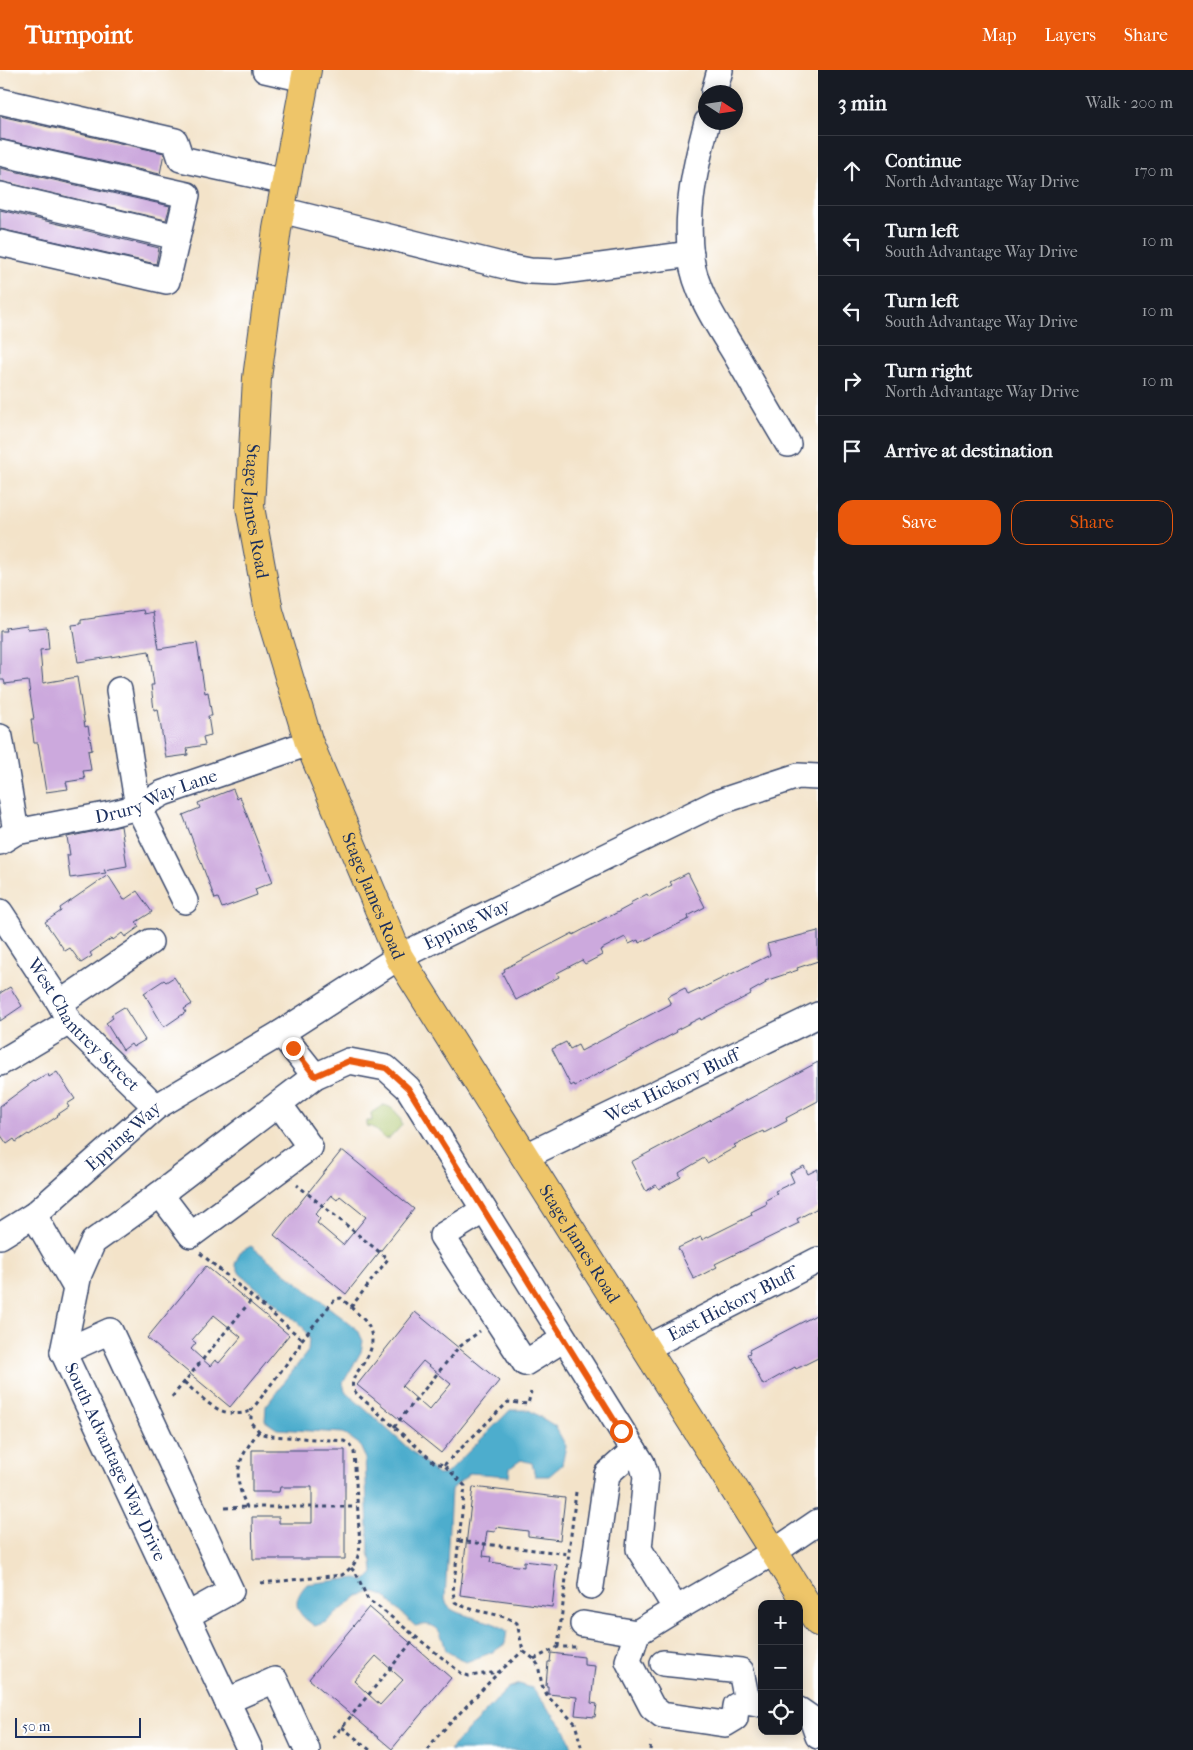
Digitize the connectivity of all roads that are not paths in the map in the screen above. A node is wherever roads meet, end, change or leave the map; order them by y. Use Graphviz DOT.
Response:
graph roads {
  1 [pos="265,70"];
  2 [pos="720,70"];
  3 [pos="306,74"];
  4 [pos="716,85"];
  5 [pos="0,101"];
  6 [pos="705,130"];
  7 [pos="0,153"];
  8 [pos="286,182"];
  9 [pos="0,195"];
  10 [pos="280,210"];
  11 [pos="177,237"];
  12 [pos="0,243"];
  13 [pos="691,254"];
  14 [pos="788,444"];
  15 [pos="119,690"];
  16 [pos="0,737"];
  17 [pos="309,743"];
  18 [pos="818,777"];
  19 [pos="138,807"];
  20 [pos="8,837"];
  21 [pos="185,901"];
  22 [pos="1,917"];
  23 [pos="150,942"];
  24 [pos="399,957"];
  25 [pos="64,1012"];
  26 [pos="818,1016"];
  27 [pos="281,1033"];
  28 [pos="0,1063"];
  29 [pos="315,1076"];
  30 [pos="279,1104"];
  31 [pos="156,1107"];
  32 [pos="524,1157"];
  33 [pos="160,1194"];
  34 [pos="484,1210"];
  35 [pos="34,1215"];
  36 [pos="0,1236"];
  37 [pos="818,1260"];
  38 [pos="76,1288"];
  39 [pos="564,1339"];
  40 [pos="646,1348"];
  41 [pos="63,1352"];
  42 [pos="634,1450"];
  43 [pos="818,1522"];
  44 [pos="774,1552"];
  45 [pos="591,1586"];
  46 [pos="676,1609"];
  47 [pos="188,1615"];
  48 [pos="818,1622"];
  49 [pos="583,1624"];
  50 [pos="636,1633"];
  51 [pos="663,1663"];
  52 [pos="227,1701"];
  53 [pos="754,1702"];
  54 [pos="803,1713"];
  55 [pos="818,1736"];
  56 [pos="250,1750"];
  57 [pos="307,1750"];
  1 -- 3 [label="street"];
  2 -- 4 [label="street"];
  3 -- 8 [label="main road, Stage James Road"];
  5 -- 8 [label="street"];
  6 -- 13 [label="street"];
  7 -- 11 [label="street"];
  8 -- 10 [label="main road, Stage James Road"];
  9 -- 11 [label="street"];
  10 -- 13 [label="street"];
  10 -- 17 [label="main road, Stage James Road"];
  11 -- 12 [label="street"];
  13 -- 14 [label="street"];
  15 -- 19 [label="street"];
  16 -- 20 [label="street"];
  17 -- 19 [label="street, Drury Way Lane"];
  17 -- 24 [label="main road, Stage James Road"];
  18 -- 24 [label="street, Epping Way"];
  19 -- 20 [label="street, Drury Way Lane"];
  19 -- 21 [label="street"];
  22 -- 25 [label="street, West Chantrey Street"];
  23 -- 25 [label="street"];
  24 -- 27 [label="street, Epping Way"];
  24 -- 32 [label="main road, Stage James Road"];
  25 -- 28 [label="street"];
  25 -- 31 [label="street, West Chantrey Street"];
  26 -- 32 [label="street, West Hickory Bluff"];
  27 -- 29 [label="street"];
  27 -- 31 [label="street, Epping Way"];
  29 -- 30 [label="street, South Advantage Way Drive"];
  29 -- 34 [label="street, South Advantage Way Drive"];
  30 -- 33 [label="street, South Advantage Way Drive"];
  30 -- 33 [label="street"];
  31 -- 35 [label="street, Epping Way"];
  32 -- 40 [label="main road, Stage James Road"];
  33 -- 38 [label="street, South Advantage Way Drive"];
  34 -- 39 [label="street"];
  34 -- 39 [label="street"];
  35 -- 36 [label="street, Epping Way"];
  35 -- 38 [label="street"];
  37 -- 40 [label="street, East Hickory Bluff"];
  38 -- 41 [label="street, South Advantage Way Drive"];
  39 -- 42 [label="street"];
  40 -- 44 [label="main road, Stage James Road"];
  41 -- 47 [label="street, South Advantage Way Drive"];
  41 -- 47 [label="street"];
  42 -- 45 [label="street"];
  42 -- 46 [label="street"];
  43 -- 44 [label="street"];
  44 -- 46 [label="street"];
  44 -- 48 [label="main road, Stage James Road"];
  46 -- 50 [label="street"];
  47 -- 52 [label="street, South Advantage Way Drive"];
  49 -- 50 [label="street"];
  50 -- 53 [label="street"];
  51 -- 53 [label="street"];
  52 -- 56 [label="street, South Advantage Way Drive"];
  52 -- 57 [label="street"];
  54 -- 55 [label="street"];
}
